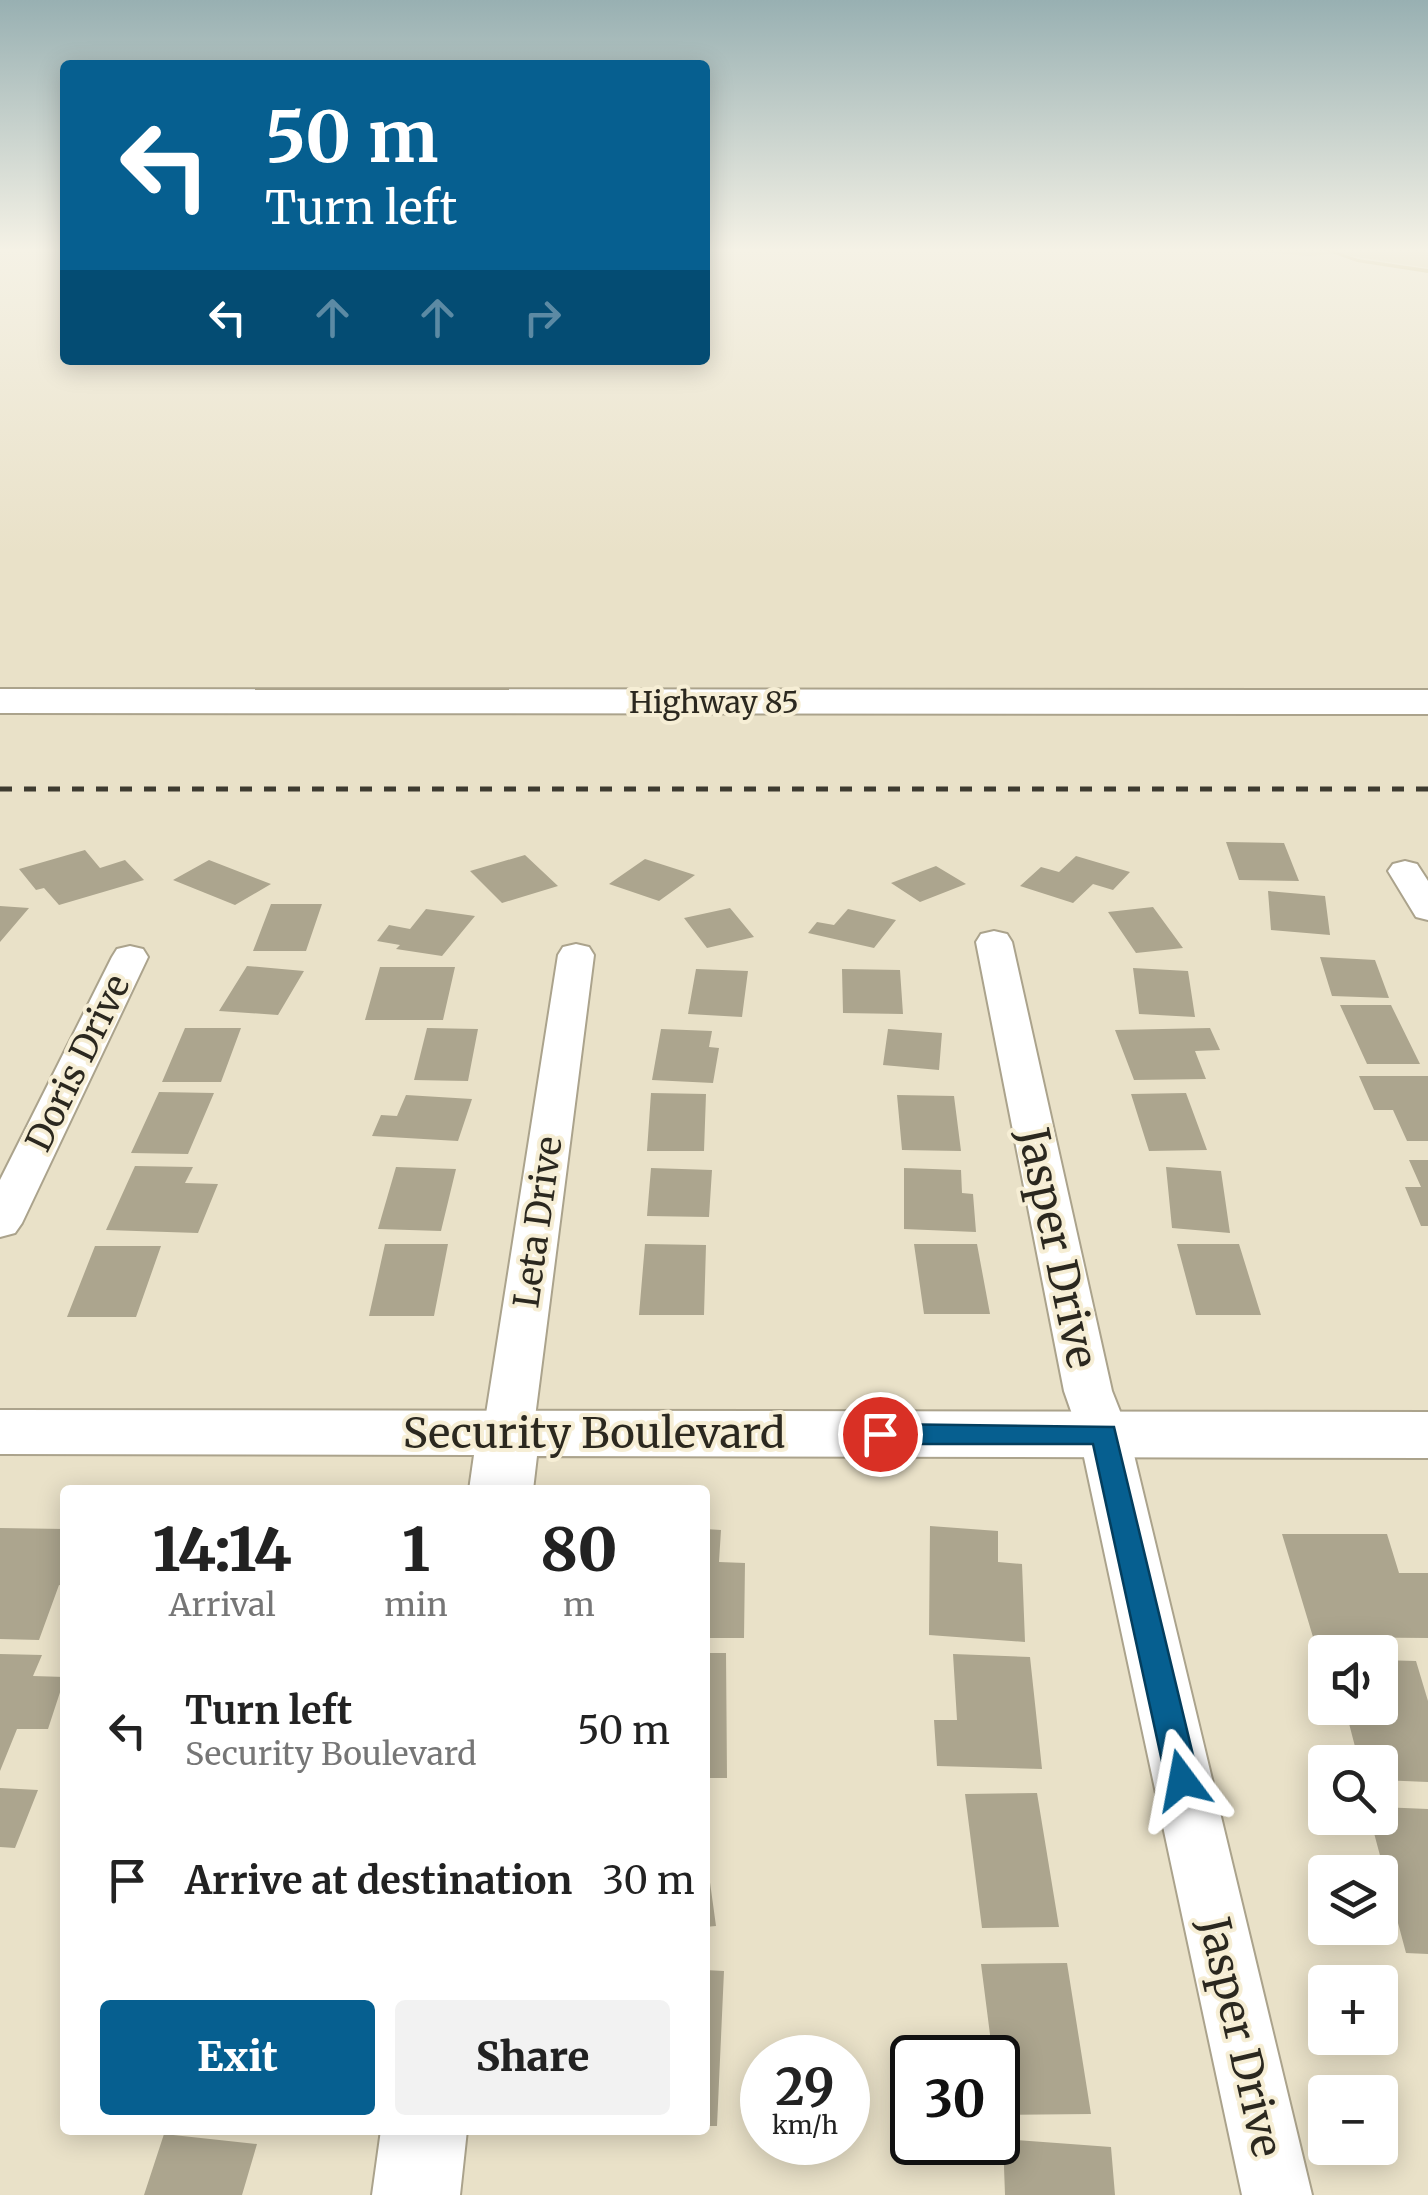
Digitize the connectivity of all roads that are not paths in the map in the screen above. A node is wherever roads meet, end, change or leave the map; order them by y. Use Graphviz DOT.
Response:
graph roads {
  1 [pos="0,701"];
  2 [pos="1428,702"];
  3 [pos="1405,871"];
  4 [pos="1428,910"];
  5 [pos="994,942"];
  6 [pos="576,955"];
  7 [pos="130,957"];
  8 [pos="0,1223"];
  9 [pos="0,1432"];
  10 [pos="1104,1434"];
  11 [pos="1428,1435"];
  12 [pos="505,1462"];
  13 [pos="423,2135"];
  14 [pos="416,2195"];
  15 [pos="1277,2195"];
  1 -- 2 [label="main road, Highway 85"];
  3 -- 4 [label="street"];
  5 -- 10 [label="street, Jasper Drive"];
  6 -- 12 [label="street, Leta Drive"];
  7 -- 8 [label="street, Doris Drive"];
  9 -- 12 [label="street, Security Boulevard"];
  10 -- 11 [label="street, Security Boulevard"];
  10 -- 12 [label="street, Security Boulevard"];
  10 -- 15 [label="street, Jasper Drive"];
  13 -- 14 [label="street"];
}
